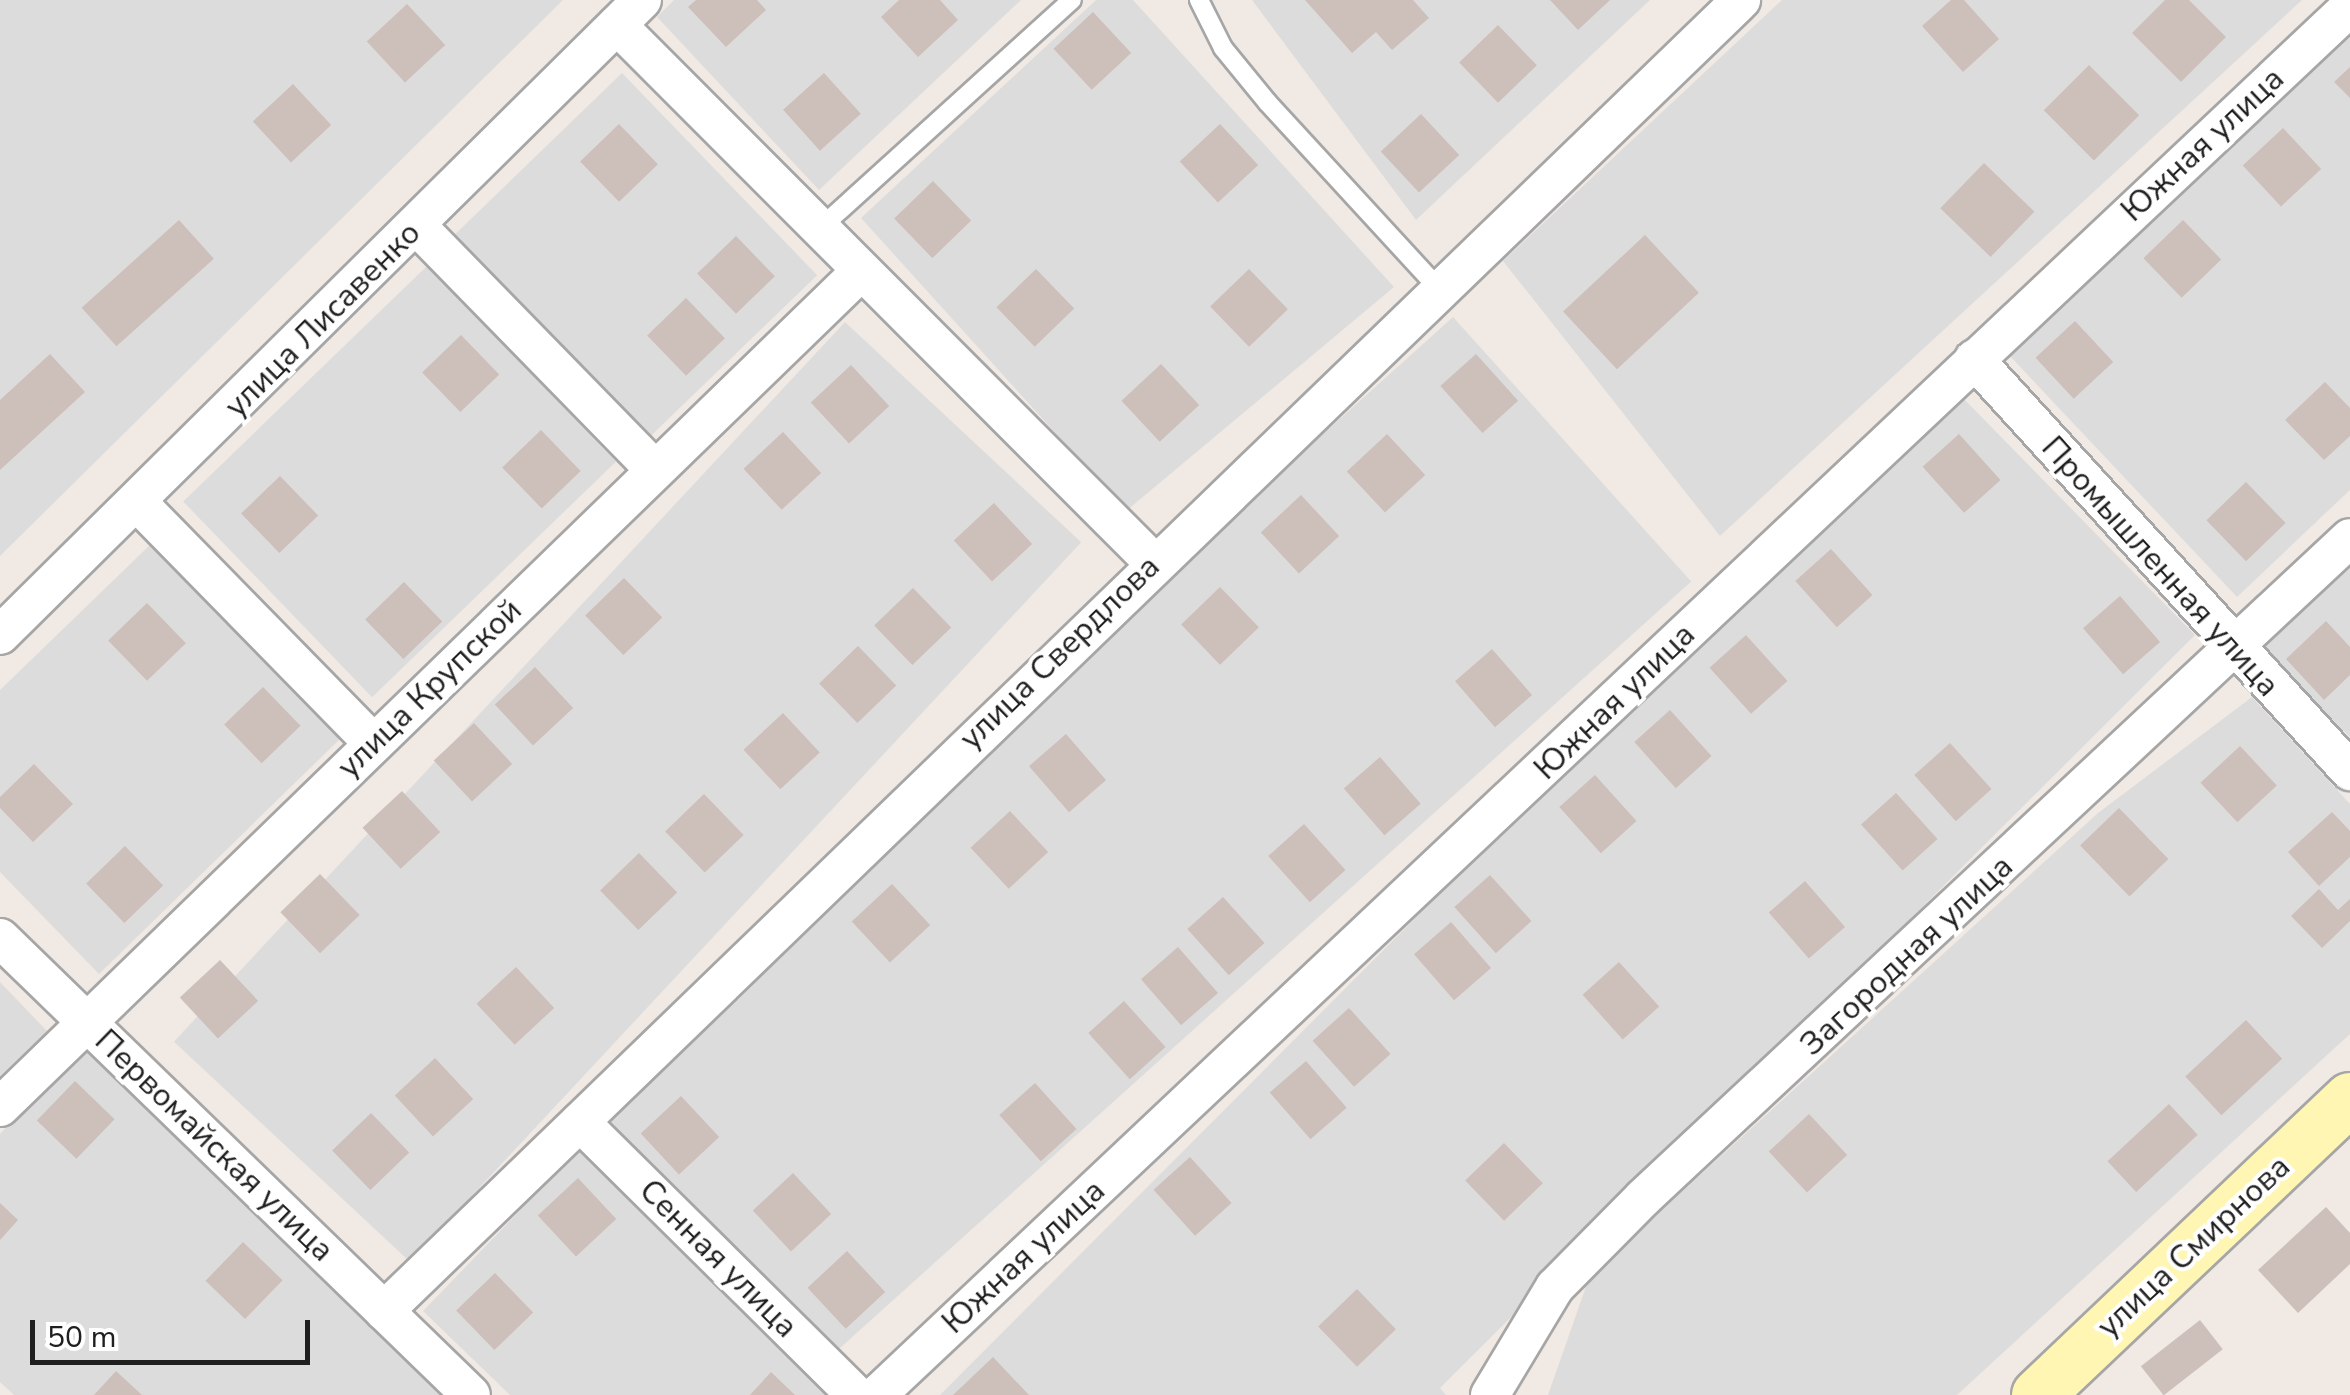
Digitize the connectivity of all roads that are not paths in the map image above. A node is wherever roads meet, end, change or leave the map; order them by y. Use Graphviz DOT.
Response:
graph roads {
  1 [pos="1072,0"];
  2 [pos="1199,0"];
  3 [pos="1741,0"];
  4 [pos="2350,8"];
  5 [pos="629,12"];
  6 [pos="418,227"];
  7 [pos="816,232"];
  8 [pos="860,272"];
  9 [pos="1437,287"];
  10 [pos="1974,360"];
  11 [pos="655,470"];
  12 [pos="138,503"];
  13 [pos="2350,538"];
  14 [pos="1152,562"];
  15 [pos="0,635"];
  16 [pos="2234,652"];
  17 [pos="374,744"];
  18 [pos="2350,771"];
  19 [pos="0,938"];
  20 [pos="87,1023"];
  21 [pos="2350,1099"];
  22 [pos="0,1107"];
  23 [pos="580,1122"];
  24 [pos="384,1310"];
  25 [pos="471,1395"];
  26 [pos="856,1395"];
  27 [pos="877,1395"];
  28 [pos="1490,1395"];
  29 [pos="2038,1395"];
  1 -- 7 [label="lane"];
  2 -- 9 [label="lane"];
  3 -- 9 [label="street, улица Свердлова"];
  4 -- 10 [label="street, Южная улица"];
  5 -- 6 [label="street, улица Лисавенко"];
  5 -- 7 [label="street"];
  6 -- 11 [label="street"];
  6 -- 12 [label="street, улица Лисавенко"];
  7 -- 8 [label="street"];
  8 -- 11 [label="street, улица Крупской"];
  8 -- 14 [label="street"];
  9 -- 14 [label="street, улица Свердлова"];
  10 -- 16 [label="street, Промышленная улица"];
  10 -- 27 [label="street, Южная улица"];
  11 -- 17 [label="street, улица Крупской"];
  12 -- 15 [label="street, улица Лисавенко"];
  12 -- 17 [label="street"];
  13 -- 16 [label="street, Загородная улица"];
  14 -- 23 [label="street, улица Свердлова"];
  16 -- 18 [label="street, Промышленная улица"];
  16 -- 28 [label="street, Загородная улица"];
  17 -- 20 [label="street, улица Крупской"];
  19 -- 20 [label="street, Первомайская улица"];
  20 -- 22 [label="street, улица Крупской"];
  20 -- 24 [label="street, Первомайская улица"];
  21 -- 29 [label="street, улица Смирнова"];
  23 -- 24 [label="street, улица Свердлова"];
  23 -- 26 [label="street, Сенная улица"];
  24 -- 25 [label="street, Первомайская улица"];
}
